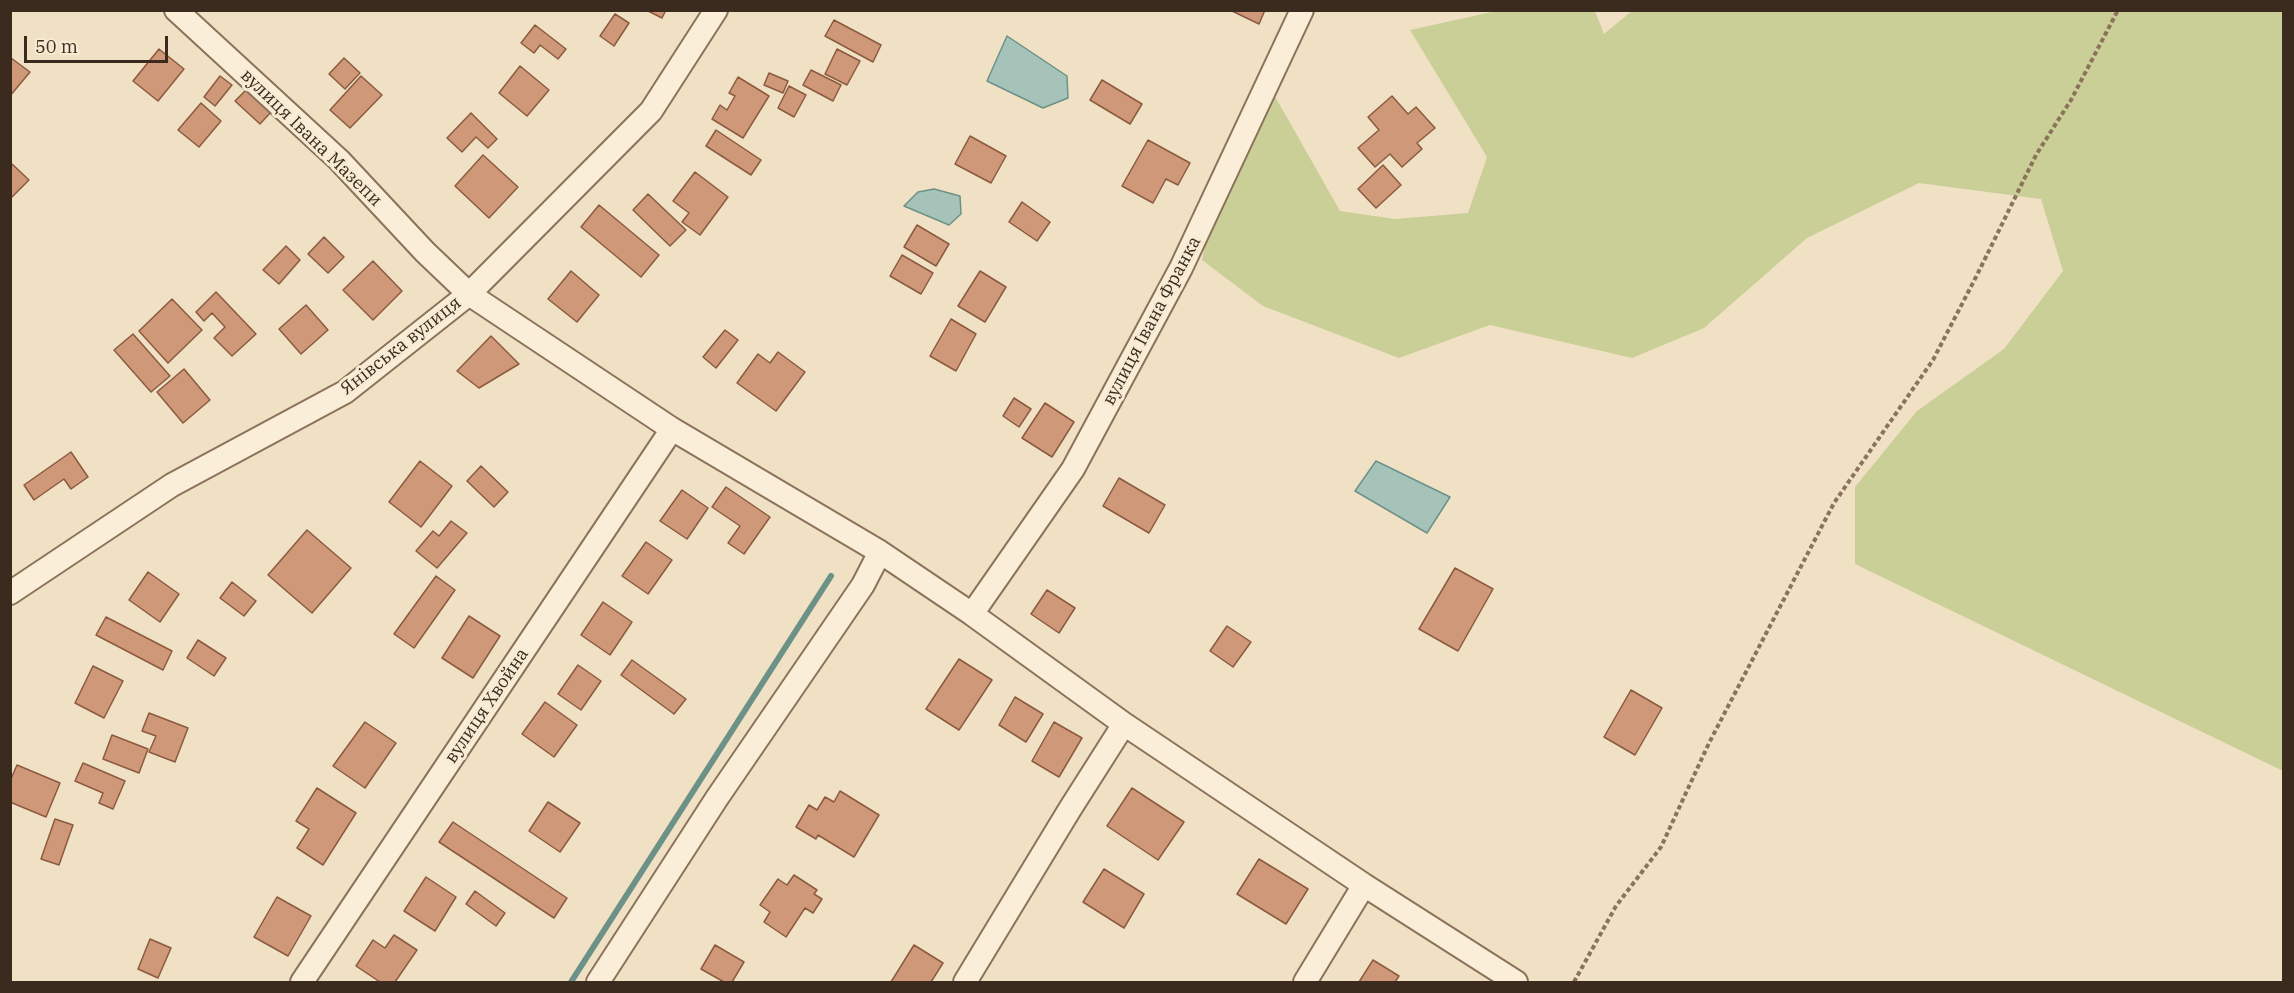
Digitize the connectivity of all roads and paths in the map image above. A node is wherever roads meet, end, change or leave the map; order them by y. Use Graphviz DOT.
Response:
graph roads {
  1 [pos="176,10"];
  2 [pos="716,10"];
  3 [pos="1302,10"];
  4 [pos="2118,10"];
  5 [pos="469,294"];
  6 [pos="672,429"];
  7 [pos="880,552"];
  8 [pos="10,592"];
  9 [pos="972,614"];
  10 [pos="1124,724"];
  11 [pos="1364,885"];
  12 [pos="302,982"];
  13 [pos="598,982"];
  14 [pos="965,982"];
  15 [pos="1305,982"];
  16 [pos="1516,982"];
  17 [pos="1574,982"];
  1 -- 5 [label="street, вулиця Івана Мазепи"];
  2 -- 5 [label="street, Янівська вулиця"];
  3 -- 9 [label="street, вулиця Івана Франка"];
  4 -- 17 [label="path"];
  5 -- 6 [label="street, вулиця Івана Мазепи"];
  5 -- 8 [label="street, Янівська вулиця"];
  6 -- 7 [label="street, вулиця Івана Мазепи"];
  6 -- 12 [label="street, вулиця Хвойна"];
  7 -- 9 [label="street, вулиця Івана Мазепи"];
  7 -- 13 [label="street"];
  9 -- 10 [label="street, вулиця Івана Мазепи"];
  10 -- 11 [label="street, вулиця Івана Мазепи"];
  10 -- 14 [label="street"];
  11 -- 15 [label="street"];
  11 -- 16 [label="street, вулиця Івана Мазепи"];
}
